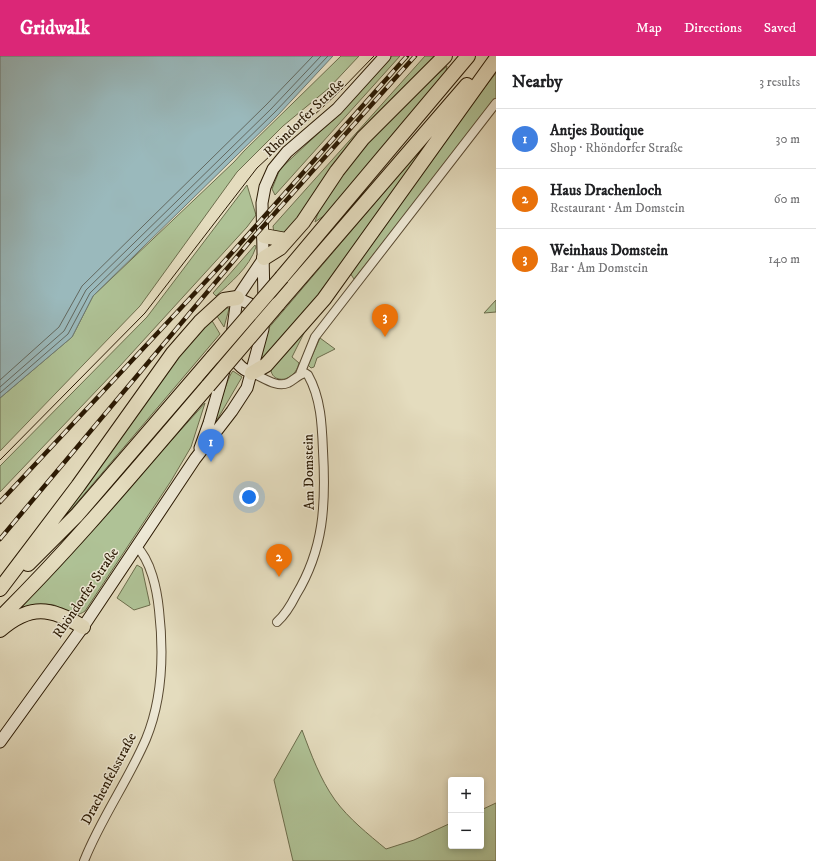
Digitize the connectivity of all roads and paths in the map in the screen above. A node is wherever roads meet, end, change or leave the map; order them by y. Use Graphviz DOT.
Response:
graph roads {
  1 [pos="385,56"];
  2 [pos="445,56"];
  3 [pos="468,56"];
  4 [pos="492,56"];
  5 [pos="496,59"];
  6 [pos="496,103"];
  7 [pos="264,236"];
  8 [pos="286,240"];
  9 [pos="264,258"];
  10 [pos="237,298"];
  11 [pos="263,329"];
  12 [pos="230,350"];
  13 [pos="252,373"];
  14 [pos="300,374"];
  15 [pos="195,460"];
  16 [pos="136,546"];
  17 [pos="0,590"];
  18 [pos="0,594"];
  19 [pos="0,618"];
  20 [pos="278,622"];
  21 [pos="84,627"];
  22 [pos="0,630"];
  23 [pos="0,742"];
  24 [pos="84,861"];
  1 -- 7 [label="main road, Rhöndorfer Straße"];
  2 -- 8 [label="highway"];
  3 -- 18 [label="highway, bridge"];
  4 -- 19 [label="highway, bridge"];
  5 -- 13 [label="highway"];
  6 -- 14 [label="street"];
  7 -- 8 [label="highway"];
  7 -- 9 [label="main road, Rhöndorfer Straße"];
  8 -- 9 [label="highway"];
  9 -- 10 [label="main road, Rhöndorfer Straße"];
  9 -- 11 [label="main road, Rhöndorfer Straße"];
  10 -- 11 [label="main road"];
  10 -- 12 [label="main road, Rhöndorfer Straße"];
  10 -- 17 [label="highway"];
  11 -- 13 [label="main road, Rhöndorfer Straße"];
  12 -- 13 [label="main road"];
  12 -- 15 [label="main road, Rhöndorfer Straße"];
  13 -- 14 [label="street"];
  13 -- 15 [label="main road, Rhöndorfer Straße"];
  14 -- 20 [label="street, Am Domstein"];
  15 -- 16 [label="main road, Rhöndorfer Straße"];
  16 -- 21 [label="main road, Rhöndorfer Straße"];
  16 -- 24 [label="street, Drachenfelsstraße"];
  21 -- 22 [label="highway"];
  21 -- 23 [label="main road, Rhöndorfer Straße"];
}
